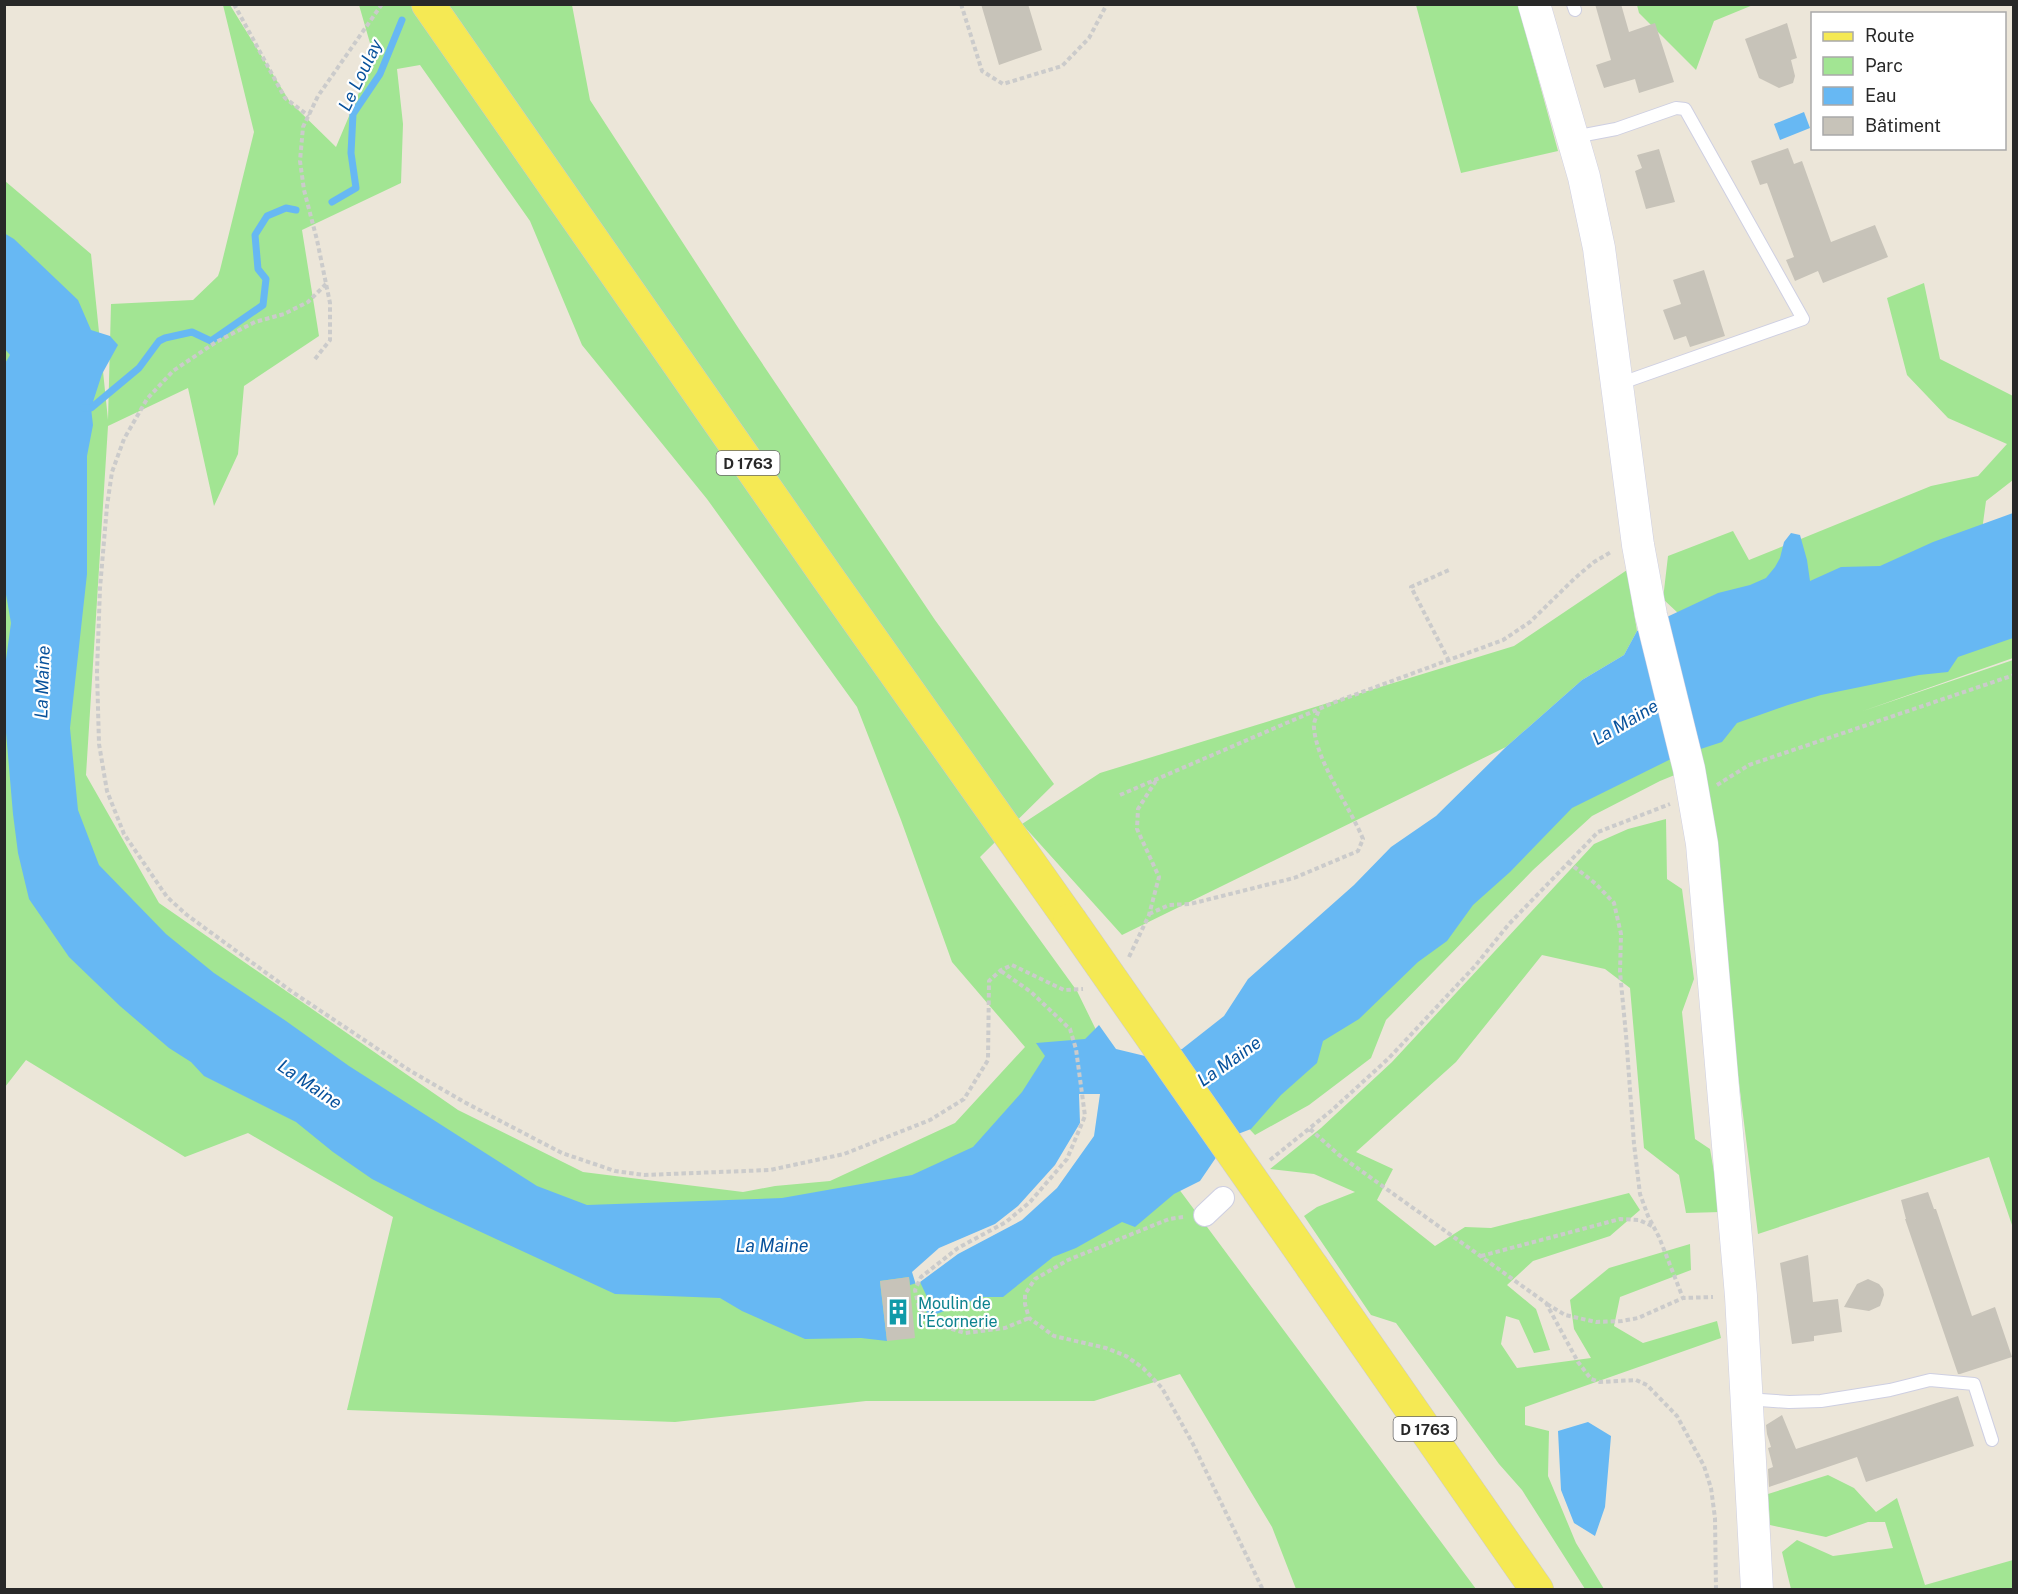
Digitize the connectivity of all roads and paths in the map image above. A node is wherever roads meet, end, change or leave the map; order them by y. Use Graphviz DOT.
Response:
graph roads {
  1 [pos="234,4"];
  2 [pos="382,4"];
  3 [pos="428,4"];
  4 [pos="961,4"];
  5 [pos="1107,4"];
  6 [pos="1534,4"];
  7 [pos="309,116"];
  8 [pos="1572,138"];
  9 [pos="326,284"];
  10 [pos="315,359"];
  11 [pos="1617,383"];
  12 [pos="1638,545"];
  13 [pos="1449,570"];
  14 [pos="1449,660"];
  15 [pos="2013,675"];
  16 [pos="1319,710"];
  17 [pos="1157,779"];
  18 [pos="1692,784"];
  19 [pos="1120,795"];
  20 [pos="1664,806"];
  21 [pos="1568,862"];
  22 [pos="1149,915"];
  23 [pos="1121,965"];
  24 [pos="1000,970"];
  25 [pos="1087,988"];
  26 [pos="1223,1198"];
  27 [pos="1205,1215"];
  28 [pos="1653,1226"];
  29 [pos="1481,1256"];
  30 [pos="1741,1296"];
  31 [pos="1683,1298"];
  32 [pos="1546,1303"];
  33 [pos="1029,1318"];
  34 [pos="1746,1399"];
  35 [pos="1992,1440"];
  36 [pos="1263,1590"];
  37 [pos="1537,1590"];
  38 [pos="1716,1590"];
  39 [pos="1757,1590"];
  1 -- 7 [label="path"];
  2 -- 7 [label="path"];
  3 -- 37 [label="main road, D 1763, bridge"];
  4 -- 5 [label="path"];
  6 -- 8 [label="street"];
  7 -- 9 [label="path"];
  8 -- 11 [label="street"];
  8 -- 11 [label="lane"];
  9 -- 10 [label="path"];
  9 -- 24 [label="path"];
  11 -- 12 [label="street"];
  12 -- 14 [label="path"];
  12 -- 18 [label="street"];
  13 -- 14 [label="path"];
  14 -- 16 [label="path"];
  15 -- 18 [label="path"];
  16 -- 17 [label="path"];
  16 -- 22 [label="path"];
  17 -- 19 [label="path"];
  17 -- 22 [label="path"];
  18 -- 30 [label="street"];
  20 -- 21 [label="path"];
  21 -- 28 [label="path"];
  21 -- 29 [label="path"];
  22 -- 23 [label="path"];
  24 -- 25 [label="path"];
  24 -- 33 [label="path"];
  26 -- 27 [label="street"];
  27 -- 33 [label="path"];
  28 -- 29 [label="path"];
  28 -- 31 [label="path"];
  29 -- 32 [label="path"];
  30 -- 31 [label="path"];
  30 -- 34 [label="street"];
  31 -- 32 [label="path"];
  32 -- 38 [label="path"];
  33 -- 36 [label="path"];
  34 -- 35 [label="lane"];
  34 -- 39 [label="street"];
}
